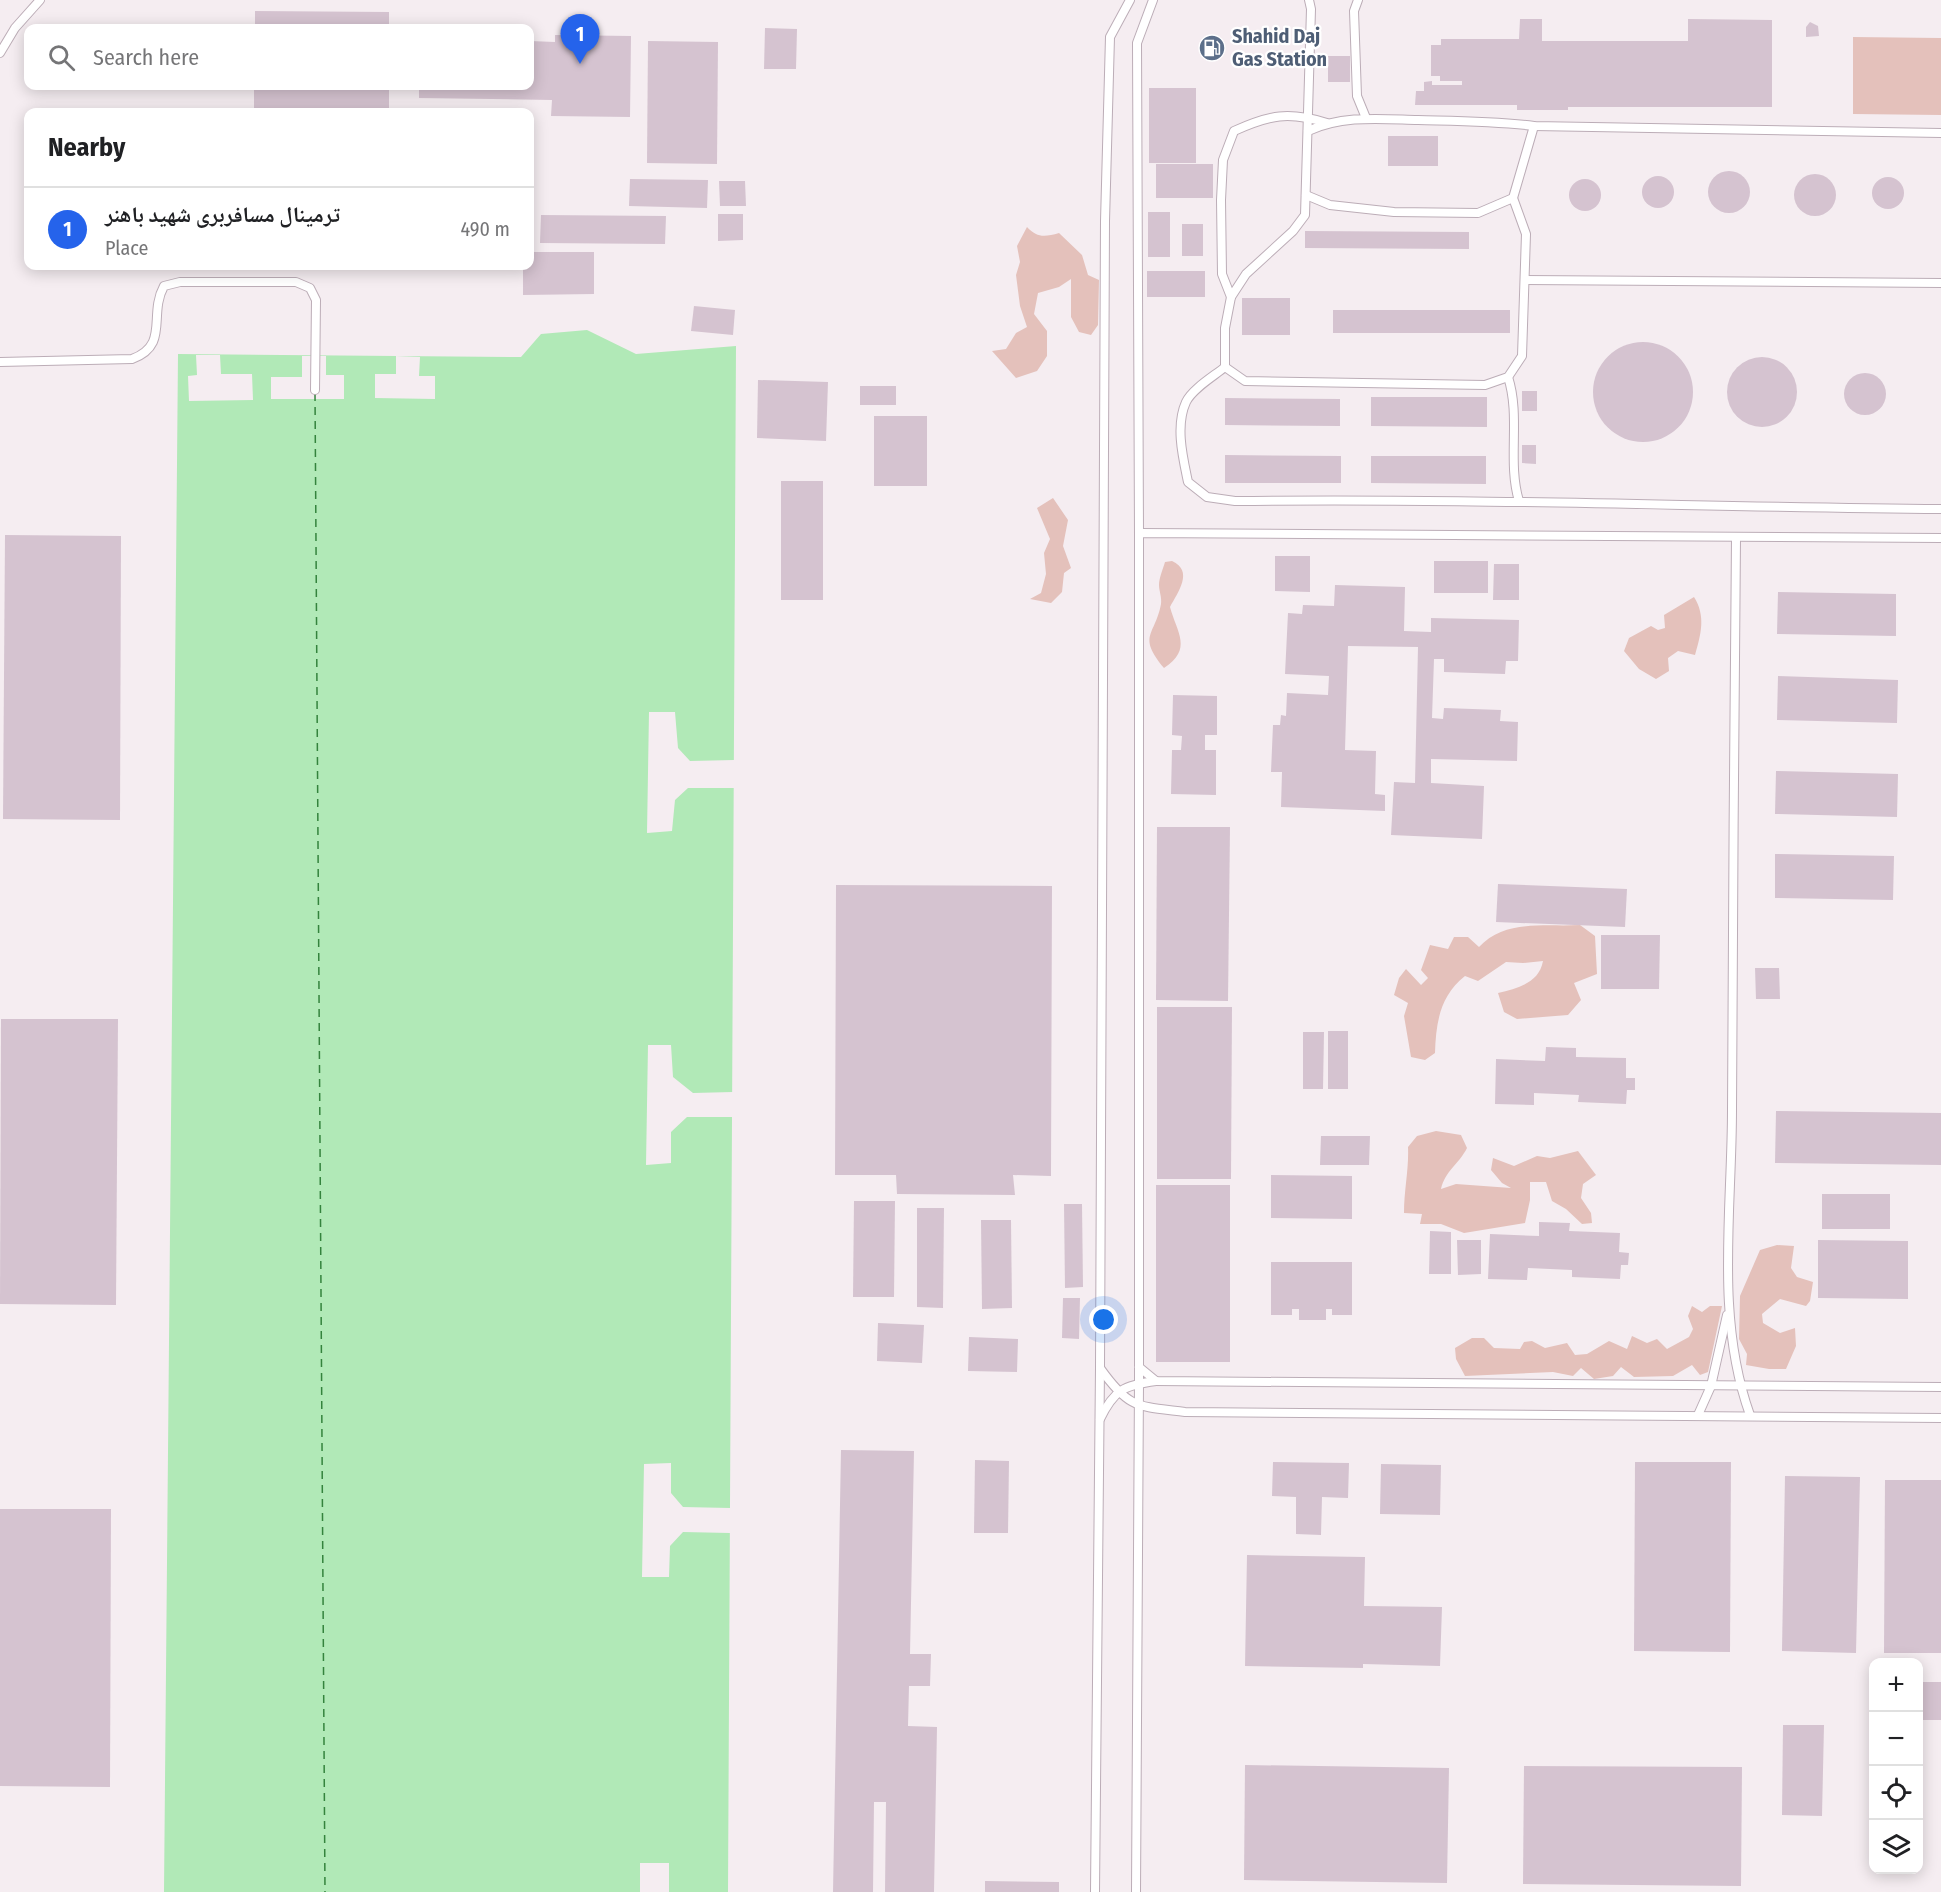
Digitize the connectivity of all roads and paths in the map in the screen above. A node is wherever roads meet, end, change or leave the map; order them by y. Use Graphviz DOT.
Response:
graph roads {
  1 [pos="40,0"];
  2 [pos="1130,0"];
  3 [pos="1153,0"];
  4 [pos="1309,0"];
  5 [pos="1358,0"];
  6 [pos="0,53"];
  7 [pos="1309,117"];
  8 [pos="1366,118"];
  9 [pos="1327,123"];
  10 [pos="1534,126"];
  11 [pos="1308,131"];
  12 [pos="1941,133"];
  13 [pos="1306,195"];
  14 [pos="1513,198"];
  15 [pos="1525,280"];
  16 [pos="1941,283"];
  17 [pos="1231,297"];
  18 [pos="0,362"];
  19 [pos="1225,367"];
  20 [pos="1508,377"];
  21 [pos="315,390"];
  22 [pos="1519,501"];
  23 [pos="1941,509"];
  24 [pos="1139,533"];
  25 [pos="1736,538"];
  26 [pos="1941,538"];
  27 [pos="1728,1308"];
  28 [pos="1139,1367"];
  29 [pos="1100,1368"];
  30 [pos="1156,1381"];
  31 [pos="1139,1383"];
  32 [pos="1712,1386"];
  33 [pos="1740,1386"];
  34 [pos="1941,1387"];
  35 [pos="1117,1393"];
  36 [pos="1139,1406"];
  37 [pos="1698,1415"];
  38 [pos="1750,1416"];
  39 [pos="1941,1418"];
  40 [pos="1099,1420"];
  41 [pos="1095,1892"];
  42 [pos="1136,1892"];
  1 -- 6 [label="lane"];
  2 -- 29 [label="lane"];
  3 -- 24 [label="lane"];
  4 -- 7 [label="lane"];
  5 -- 8 [label="lane"];
  7 -- 9 [label="lane"];
  7 -- 11 [label="lane"];
  7 -- 17 [label="lane"];
  8 -- 9 [label="lane"];
  8 -- 10 [label="lane"];
  9 -- 11 [label="lane"];
  10 -- 12 [label="lane"];
  10 -- 14 [label="lane"];
  11 -- 13 [label="lane"];
  13 -- 14 [label="lane"];
  13 -- 17 [label="lane"];
  14 -- 15 [label="lane"];
  15 -- 16 [label="lane"];
  15 -- 20 [label="lane"];
  17 -- 19 [label="lane"];
  18 -- 21 [label="lane"];
  19 -- 20 [label="lane"];
  19 -- 22 [label="lane"];
  20 -- 22 [label="lane"];
  22 -- 23 [label="lane"];
  24 -- 25 [label="lane"];
  24 -- 28 [label="lane"];
  25 -- 26 [label="lane"];
  25 -- 27 [label="lane"];
  27 -- 32 [label="lane"];
  27 -- 33 [label="lane"];
  28 -- 30 [label="lane"];
  28 -- 31 [label="lane"];
  29 -- 35 [label="lane"];
  29 -- 40 [label="lane"];
  30 -- 31 [label="lane"];
  30 -- 32 [label="lane"];
  31 -- 35 [label="lane"];
  31 -- 36 [label="lane"];
  32 -- 33 [label="lane"];
  32 -- 37 [label="lane"];
  33 -- 34 [label="lane"];
  33 -- 38 [label="lane"];
  35 -- 36 [label="lane"];
  35 -- 40 [label="lane"];
  36 -- 37 [label="lane"];
  36 -- 42 [label="lane"];
  37 -- 38 [label="lane"];
  38 -- 39 [label="lane"];
  40 -- 41 [label="lane"];
}
